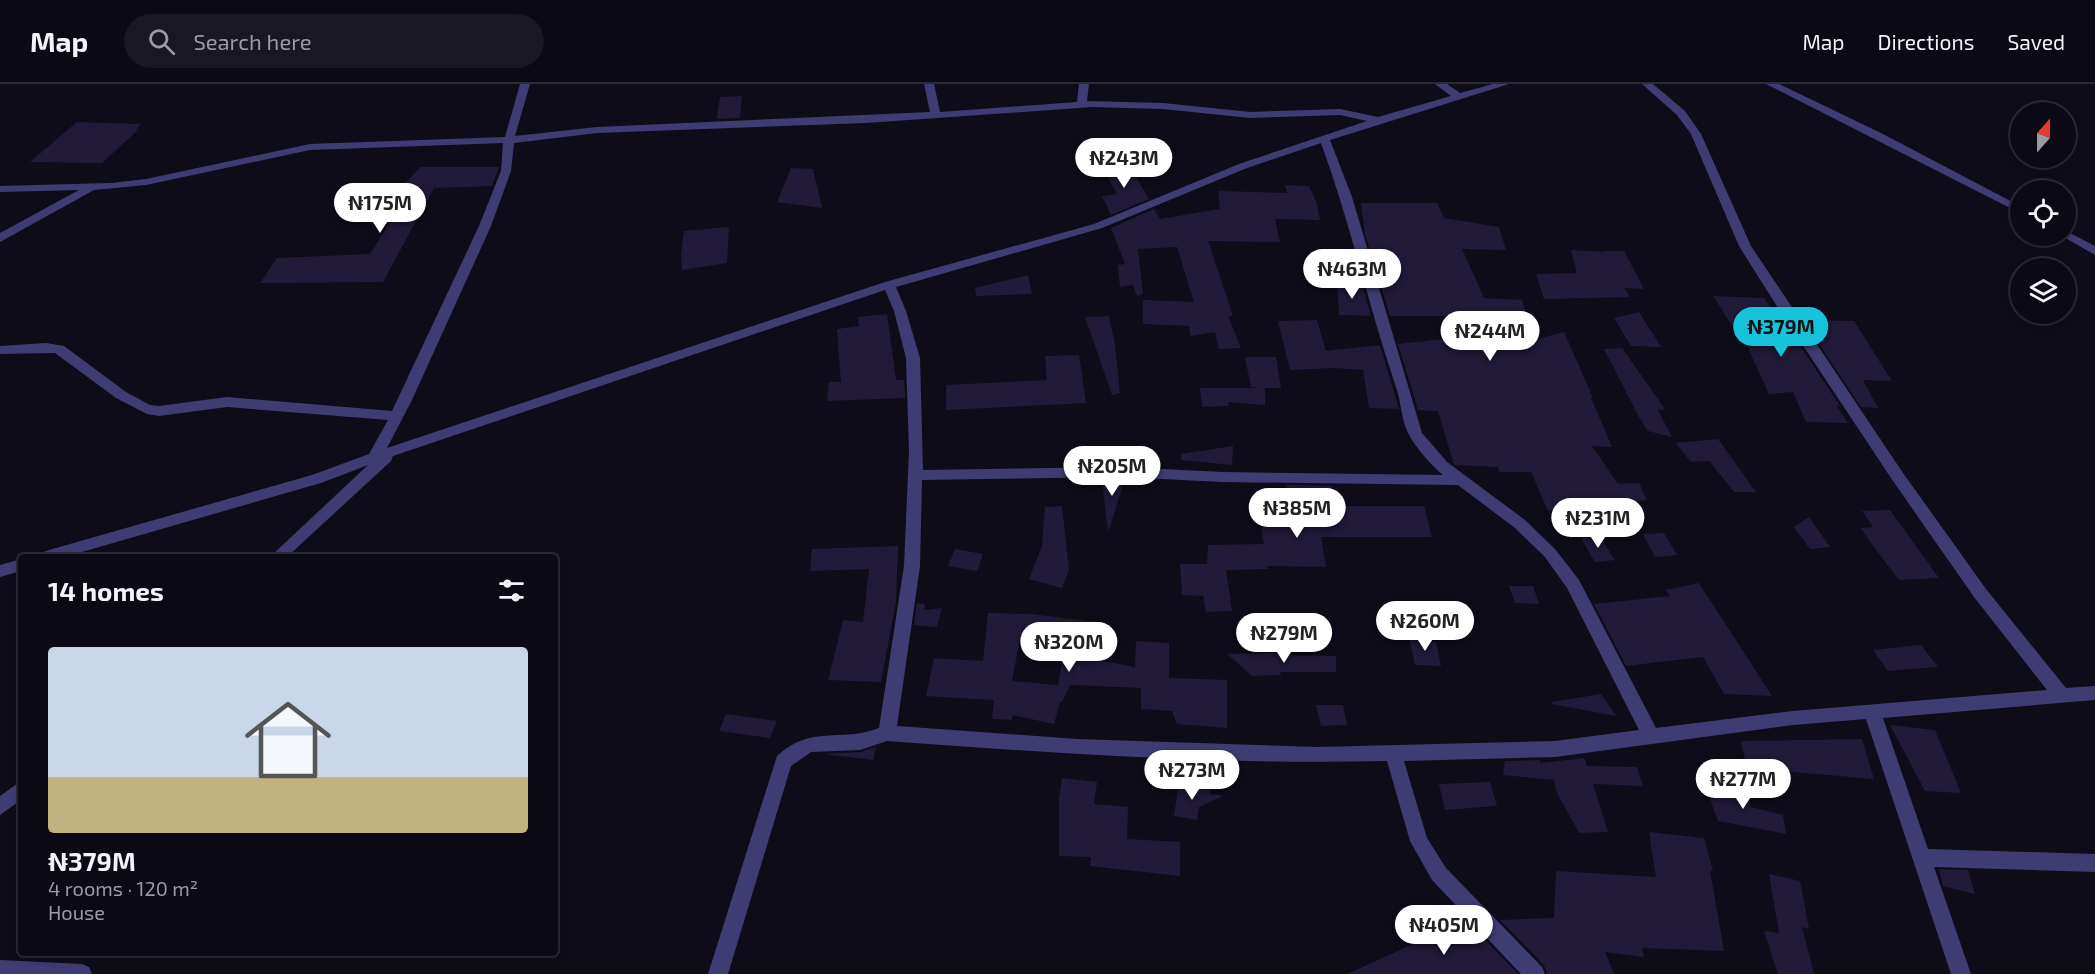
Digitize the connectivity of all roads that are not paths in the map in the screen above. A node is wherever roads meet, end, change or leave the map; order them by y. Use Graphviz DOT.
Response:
graph roads {
  1 [pos="525,84"];
  2 [pos="929,84"];
  3 [pos="1084,84"];
  4 [pos="1440,84"];
  5 [pos="1504,84"];
  6 [pos="1647,84"];
  7 [pos="1771,84"];
  8 [pos="1459,97"];
  9 [pos="1082,104"];
  10 [pos="935,114"];
  11 [pos="1379,120"];
  12 [pos="1324,138"];
  13 [pos="509,140"];
  14 [pos="94,187"];
  15 [pos="0,189"];
  16 [pos="2010,205"];
  17 [pos="0,238"];
  18 [pos="2076,240"];
  19 [pos="2095,250"];
  20 [pos="889,285"];
  21 [pos="0,350"];
  22 [pos="397,416"];
  23 [pos="392,451"];
  24 [pos="374,458"];
  25 [pos="915,475"];
  26 [pos="1462,480"];
  27 [pos="56,554"];
  28 [pos="281,554"];
  29 [pos="18,565"];
  30 [pos="0,571"];
  31 [pos="2095,693"];
  32 [pos="2061,695"];
  33 [pos="1872,711"];
  34 [pos="887,732"];
  35 [pos="1651,736"];
  36 [pos="1393,753"];
  37 [pos="18,792"];
  38 [pos="0,807"];
  39 [pos="1923,858"];
  40 [pos="2095,863"];
  41 [pos="0,969"];
  42 [pos="82,974"];
  43 [pos="718,974"];
  44 [pos="1535,974"];
  45 [pos="1961,974"];
  1 -- 13 [label="street"];
  2 -- 10 [label="street"];
  3 -- 9 [label="street"];
  4 -- 8 [label="street"];
  5 -- 8 [label="street"];
  6 -- 32 [label="street"];
  7 -- 16 [label="street"];
  8 -- 11 [label="street"];
  9 -- 10 [label="street"];
  9 -- 11 [label="street"];
  10 -- 13 [label="street"];
  11 -- 12 [label="street"];
  12 -- 20 [label="street"];
  12 -- 26 [label="street"];
  13 -- 14 [label="street"];
  13 -- 22 [label="street"];
  14 -- 15 [label="street"];
  14 -- 17 [label="street"];
  18 -- 19 [label="street"];
  20 -- 23 [label="street"];
  20 -- 25 [label="street"];
  21 -- 22 [label="street"];
  22 -- 24 [label="street"];
  23 -- 24 [label="street"];
  23 -- 28 [label="street"];
  24 -- 27 [label="street"];
  25 -- 26 [label="street"];
  25 -- 34 [label="street"];
  26 -- 35 [label="street"];
  29 -- 30 [label="street"];
  31 -- 32 [label="street"];
  32 -- 33 [label="street"];
  33 -- 35 [label="street"];
  33 -- 39 [label="street"];
  34 -- 36 [label="street"];
  34 -- 43 [label="street"];
  35 -- 36 [label="street"];
  36 -- 44 [label="street"];
  37 -- 38 [label="street"];
  39 -- 40 [label="street"];
  39 -- 45 [label="street"];
  41 -- 42 [label="street"];
}
